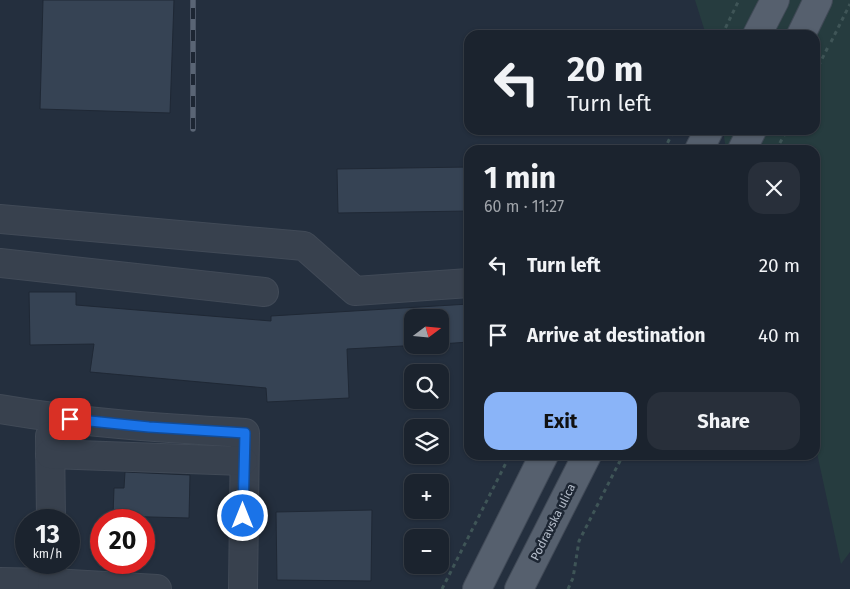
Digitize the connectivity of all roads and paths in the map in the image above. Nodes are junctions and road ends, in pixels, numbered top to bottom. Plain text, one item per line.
1 (739, 0) edge
2 (775, 0) edge
3 (818, 0) edge
4 (724, 30) edge
5 (760, 30) edge
6 (803, 30) edge
7 (0, 218) edge
8 (0, 263) edge
9 (464, 283) edge
10 (264, 292) dead end
11 (0, 409) edge
12 (50, 417) junction
13 (50, 454) junction
14 (507, 460) edge
15 (541, 460) edge
16 (584, 460) edge
17 (620, 460) edge
18 (243, 461) junction
19 (51, 509) edge
20 (46, 574) edge
21 (59, 574) edge
22 (0, 582) edge
23 (157, 589) edge
24 (243, 589) edge
25 (442, 589) edge
26 (476, 589) edge
27 (519, 589) edge
28 (568, 589) edge

1 - 4 path
2 - 5 main road
3 - 6 main road
7 - 9 lane
8 - 10 lane
11 - 12 lane
12 - 13 lane
12 - 18 lane
13 - 18 lane
13 - 19 lane
14 - 25 path
15 - 26 main road
16 - 27 main road, Podravska ulica
17 - 28 path
18 - 24 lane
20 - 22 lane
21 - 23 lane

